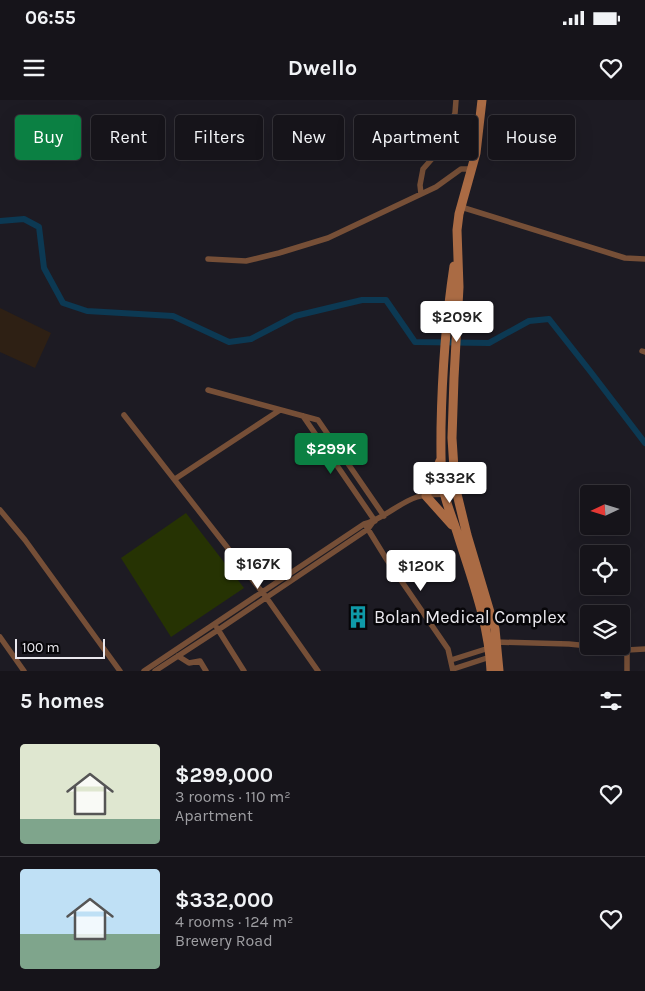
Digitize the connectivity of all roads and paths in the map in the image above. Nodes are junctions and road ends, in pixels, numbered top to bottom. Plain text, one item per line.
1 (456, 100) edge
2 (482, 100) edge
3 (471, 169) junction
4 (420, 194) junction
5 (461, 206) junction
6 (457, 248) junction
7 (208, 259) dead end
8 (645, 259) edge
9 (208, 390) dead end
10 (280, 410) junction
11 (124, 415) dead end
12 (304, 416) junction
13 (442, 459) junction
14 (175, 479) junction
15 (457, 494) junction
16 (445, 495) junction
17 (426, 496) junction
18 (0, 510) edge
19 (384, 516) junction
20 (374, 522) junction
21 (366, 527) junction
22 (456, 529) junction
23 (262, 592) junction
24 (266, 597) junction
25 (214, 624) junction
26 (218, 630) junction
27 (0, 638) edge
28 (580, 645) edge
29 (491, 647) junction
30 (630, 650) edge
31 (645, 650) edge
32 (627, 655) edge
33 (178, 656) junction
34 (451, 660) junction
35 (453, 670) edge
36 (24, 671) edge
37 (120, 671) edge
38 (144, 671) edge
39 (155, 671) edge
40 (206, 671) edge
41 (244, 671) edge
42 (318, 671) edge
43 (491, 671) edge
44 (499, 671) edge
45 (628, 671) edge

1 - 4 street
2 - 3 main road
3 - 4 street
3 - 5 main road
4 - 7 street
5 - 6 main road
5 - 8 street
6 - 13 main road
6 - 15 main road
9 - 10 street
10 - 12 street
10 - 14 street
11 - 14 street
12 - 19 street
12 - 20 street
13 - 16 main road
13 - 17 main road
14 - 23 street
15 - 16 street
15 - 29 main road
16 - 17 street
16 - 22 main road
17 - 19 street
17 - 22 main road
18 - 37 street
19 - 20 street
20 - 21 street
21 - 23 street
21 - 24 street
21 - 34 street
22 - 29 main road
23 - 24 street
23 - 25 street
24 - 26 street
24 - 42 street
25 - 26 street
25 - 38 street
26 - 33 street
26 - 41 street
27 - 36 street
28 - 29 street
29 - 34 street
29 - 35 street
29 - 43 main road
29 - 44 main road
30 - 31 street
32 - 45 street
33 - 39 street
33 - 40 street
34 - 35 street

